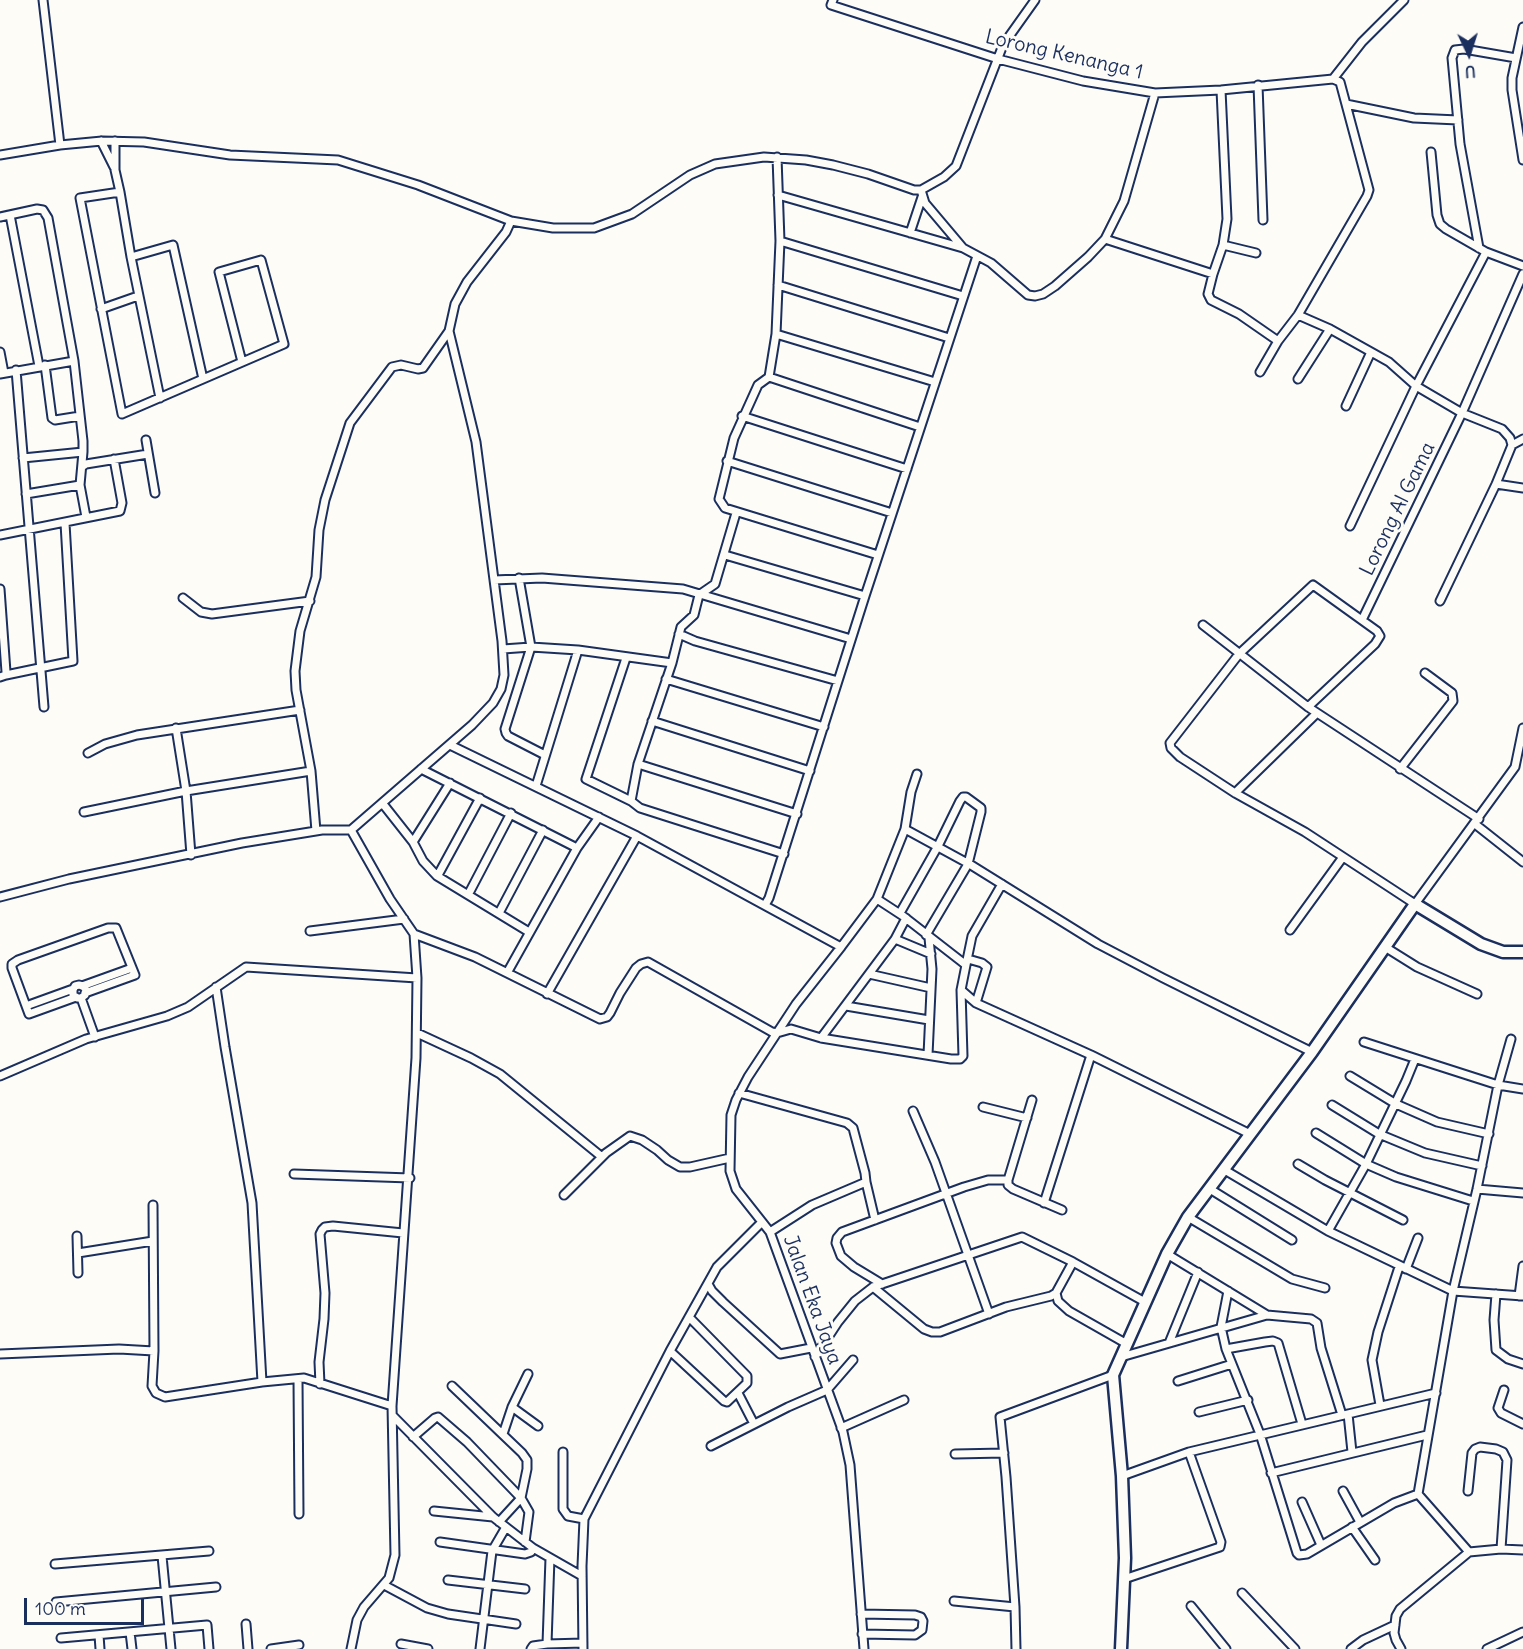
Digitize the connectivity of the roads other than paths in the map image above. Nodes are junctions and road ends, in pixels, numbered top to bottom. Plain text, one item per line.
1 (43, 0) edge
2 (1035, 0) edge
3 (1404, 0) edge
4 (832, 2) edge
5 (1523, 27) edge
6 (1516, 58) junction
7 (998, 59) junction
8 (1333, 80) junction
9 (1258, 85) junction
10 (1221, 90) junction
11 (1155, 93) junction
12 (1346, 104) junction
13 (1458, 120) junction
14 (100, 141) junction
15 (115, 141) junction
16 (60, 145) junction
17 (1431, 152) dead end
18 (0, 155) edge
19 (777, 157) junction
20 (1523, 160) edge
21 (115, 170) junction
22 (120, 192) junction
23 (922, 193) junction
24 (778, 195) junction
25 (10, 215) junction
26 (0, 217) edge
27 (1263, 220) dead end
28 (511, 221) junction
29 (910, 232) junction
30 (1105, 239) junction
31 (780, 241) junction
32 (1223, 245) junction
33 (963, 248) junction
34 (1482, 250) junction
35 (1256, 253) dead end
36 (977, 256) junction
37 (131, 257) junction
38 (1523, 266) edge
39 (1213, 274) junction
40 (1523, 274) edge
41 (778, 285) junction
42 (138, 296) junction
43 (963, 296) junction
44 (102, 309) junction
45 (1298, 315) junction
46 (1330, 329) junction
47 (449, 331) junction
48 (776, 334) junction
49 (949, 339) junction
50 (1278, 341) junction
51 (0, 352) edge
52 (1371, 352) junction
53 (74, 361) junction
54 (242, 362) junction
55 (42, 365) junction
56 (16, 370) junction
57 (1260, 372) dead end
58 (2, 373) edge
59 (769, 376) junction
60 (203, 379) junction
61 (1298, 379) dead end
62 (935, 382) junction
63 (1416, 386) junction
64 (160, 398) junction
65 (1346, 406) dead end
66 (1462, 413) junction
67 (80, 416) junction
68 (742, 417) junction
69 (920, 427) junction
70 (1523, 439) edge
71 (146, 440) dead end
72 (1512, 445) junction
73 (83, 452) junction
74 (148, 454) junction
75 (23, 458) junction
76 (114, 459) junction
77 (727, 462) junction
78 (83, 466) junction
79 (907, 469) junction
80 (1496, 484) junction
81 (80, 485) junction
82 (1523, 488) edge
83 (155, 493) dead end
84 (26, 494) junction
85 (736, 513) junction
86 (892, 513) junction
87 (86, 517) junction
88 (65, 523) junction
89 (1350, 526) dead end
90 (29, 530) junction
91 (0, 535) edge
92 (725, 555) junction
93 (878, 555) junction
94 (519, 578) junction
95 (494, 580) junction
96 (0, 589) edge
97 (701, 593) junction
98 (865, 596) junction
99 (183, 598) dead end
100 (310, 601) junction
101 (1440, 601) dead end
102 (1362, 620) junction
103 (1203, 625) dead end
104 (679, 634) junction
105 (851, 639) junction
106 (531, 647) junction
107 (503, 649) junction
108 (578, 650) junction
109 (1239, 654) junction
110 (626, 658) junction
111 (672, 663) junction
112 (41, 669) junction
113 (1425, 673) dead end
114 (3, 676) edge
115 (666, 679) junction
116 (838, 681) junction
117 (44, 707) dead end
118 (1308, 707) junction
119 (300, 710) junction
120 (1317, 713) junction
121 (652, 721) junction
122 (824, 727) junction
123 (176, 728) junction
124 (1523, 728) edge
125 (450, 745) junction
126 (88, 753) dead end
127 (545, 755) junction
128 (638, 764) junction
129 (1515, 767) junction
130 (420, 769) junction
131 (1400, 769) junction
132 (311, 771) junction
133 (810, 771) junction
134 (1523, 771) edge
135 (917, 774) dead end
136 (450, 783) junction
137 (536, 786) junction
138 (186, 791) junction
139 (1235, 793) junction
140 (480, 798) junction
141 (631, 801) junction
142 (383, 804) junction
143 (84, 812) dead end
144 (511, 813) junction
145 (797, 814) junction
146 (598, 817) junction
147 (1477, 822) junction
148 (905, 829) junction
149 (351, 830) junction
150 (543, 830) junction
151 (316, 831) junction
152 (637, 836) junction
153 (413, 842) junction
154 (938, 846) junction
155 (577, 848) junction
156 (784, 854) junction
157 (190, 855) junction
158 (1343, 857) junction
159 (1523, 862) edge
160 (968, 864) junction
161 (438, 875) junction
162 (1002, 884) junction
163 (468, 895) junction
164 (0, 897) edge
165 (877, 899) junction
166 (1415, 904) junction
167 (765, 905) junction
168 (499, 913) junction
169 (903, 916) junction
170 (404, 919) junction
171 (1290, 930) dead end
172 (310, 931) dead end
173 (529, 932) junction
174 (414, 934) junction
175 (927, 936) junction
176 (895, 939) junction
177 (841, 947) junction
178 (1385, 947) junction
179 (1523, 952) edge
180 (931, 954) junction
181 (967, 962) junction
182 (507, 973) junction
183 (869, 974) junction
184 (417, 978) junction
185 (216, 987) junction
186 (931, 988) junction
187 (961, 990) junction
188 (81, 993) junction
189 (547, 994) junction
190 (1477, 994) dead end
191 (976, 1003) junction
192 (26, 1006) junction
193 (846, 1006) junction
194 (929, 1020) junction
195 (417, 1033) junction
196 (777, 1033) junction
197 (95, 1036) junction
198 (821, 1038) junction
199 (1511, 1039) dead end
200 (1364, 1042) dead end
201 (1312, 1052) junction
202 (928, 1055) junction
203 (1091, 1055) junction
204 (1415, 1059) junction
205 (0, 1076) edge
206 (1350, 1076) dead end
207 (1498, 1085) junction
208 (1523, 1089) edge
209 (739, 1093) junction
210 (1032, 1100) dead end
211 (1395, 1104) junction
212 (1332, 1105) dead end
213 (983, 1107) dead end
214 (913, 1111) dead end
215 (1027, 1118) junction
216 (1316, 1133) dead end
217 (1250, 1134) junction
218 (1379, 1134) junction
219 (1489, 1134) junction
220 (602, 1156) junction
221 (730, 1158) junction
222 (1298, 1164) dead end
223 (1366, 1164) junction
224 (1482, 1166) junction
225 (1223, 1169) junction
226 (294, 1174) dead end
227 (410, 1178) junction
228 (1008, 1180) junction
229 (866, 1182) junction
230 (1210, 1189) junction
231 (1477, 1189) junction
232 (1348, 1192) junction
233 (1523, 1193) edge
234 (946, 1194) junction
235 (564, 1195) dead end
236 (1473, 1201) junction
237 (1044, 1203) junction
238 (153, 1205) dead end
239 (1062, 1210) dead end
240 (1188, 1217) junction
241 (875, 1220) junction
242 (1403, 1220) dead end
243 (762, 1222) junction
244 (1328, 1231) junction
245 (770, 1232) junction
246 (403, 1233) junction
247 (77, 1236) dead end
248 (1418, 1238) dead end
249 (1292, 1240) dead end
250 (153, 1241) junction
251 (78, 1253) junction
252 (1167, 1254) junction
253 (969, 1256) junction
254 (1073, 1262) junction
255 (1523, 1266) edge
256 (1403, 1268) junction
257 (1198, 1272) junction
258 (78, 1273) dead end
259 (708, 1284) junction
260 (882, 1284) junction
261 (873, 1287) junction
262 (1324, 1288) dead end
263 (1228, 1291) junction
264 (1453, 1291) junction
265 (1056, 1293) junction
266 (1496, 1294) junction
267 (1521, 1296) edge
268 (1145, 1302) junction
269 (989, 1314) junction
270 (1267, 1315) junction
271 (689, 1317) junction
272 (1221, 1327) junction
273 (1169, 1343) junction
274 (1127, 1344) junction
275 (811, 1348) junction
276 (1226, 1349) junction
277 (154, 1351) junction
278 (670, 1352) junction
279 (0, 1354) edge
280 (814, 1357) junction
281 (1121, 1357) junction
282 (853, 1360) dead end
283 (1232, 1364) junction
284 (1523, 1364) edge
285 (528, 1374) dead end
286 (1113, 1375) junction
287 (298, 1379) junction
288 (1178, 1381) dead end
289 (262, 1382) junction
290 (320, 1384) junction
291 (452, 1386) dead end
292 (827, 1390) junction
293 (1504, 1390) dead end
294 (738, 1393) junction
295 (1436, 1393) junction
296 (904, 1400) dead end
297 (1248, 1400) junction
298 (1380, 1405) junction
299 (392, 1406) junction
300 (512, 1407) junction
301 (1199, 1412) dead end
302 (1345, 1414) junction
303 (393, 1416) junction
304 (754, 1424) junction
305 (1302, 1424) junction
306 (1523, 1424) edge
307 (538, 1426) dead end
308 (841, 1428) junction
309 (503, 1434) junction
310 (1260, 1434) junction
311 (1427, 1435) junction
312 (413, 1437) junction
313 (711, 1446) dead end
314 (563, 1452) dead end
315 (1189, 1452) junction
316 (1352, 1452) junction
317 (1004, 1453) junction
318 (955, 1454) dead end
319 (1272, 1473) junction
320 (1122, 1476) junction
321 (1343, 1491) dead end
322 (1468, 1491) dead end
323 (1418, 1494) junction
324 (521, 1498) junction
325 (1302, 1502) dead end
326 (434, 1511) dead end
327 (299, 1514) dead end
328 (496, 1519) junction
329 (585, 1519) junction
330 (1360, 1522) junction
331 (506, 1527) junction
332 (1352, 1527) junction
333 (440, 1542) dead end
334 (525, 1542) junction
335 (1321, 1545) junction
336 (533, 1548) junction
337 (1501, 1550) junction
338 (1523, 1550) edge
339 (209, 1551) dead end
340 (492, 1551) junction
341 (1469, 1552) junction
342 (162, 1556) junction
343 (550, 1558) junction
344 (1375, 1560) dead end
345 (55, 1564) dead end
346 (582, 1576) junction
347 (1125, 1579) junction
348 (448, 1580) dead end
349 (384, 1585) junction
350 (487, 1586) junction
351 (216, 1587) dead end
352 (525, 1589) dead end
353 (166, 1592) junction
354 (1242, 1593) dead end
355 (954, 1601) dead end
356 (56, 1602) dead end
357 (1191, 1605) dead end
358 (1016, 1607) junction
359 (861, 1614) junction
360 (483, 1619) junction
361 (246, 1624) dead end
362 (516, 1624) dead end
363 (1395, 1625) junction
364 (169, 1628) junction
365 (130, 1632) junction
366 (1523, 1632) edge
367 (862, 1634) junction
368 (99, 1635) junction
369 (61, 1638) dead end
370 (401, 1644) dead end
371 (547, 1644) junction
372 (299, 1645) dead end
373 (583, 1646) edge
374 (100, 1649) edge
375 (132, 1649) edge
376 (171, 1649) edge
377 (209, 1649) edge
378 (248, 1649) edge
379 (271, 1649) edge
380 (351, 1649) edge
381 (428, 1649) edge
382 (480, 1649) edge
383 (531, 1649) edge
384 (864, 1649) edge
385 (1016, 1649) edge
386 (1121, 1649) edge
387 (1226, 1649) edge
388 (1295, 1649) edge
389 (1351, 1649) edge
390 (1401, 1649) edge
391 (1487, 1649) edge

1 - 16 street
2 - 7 street
3 - 8 street
4 - 7 street, Lorong Kenanga 1
5 - 6 street
6 - 13 street
6 - 20 street
7 - 11 street, Lorong Kenanga 1
7 - 23 street
8 - 9 street, Lorong Kenanga 1
8 - 12 street
9 - 10 street, Lorong Kenanga 1
9 - 27 street
10 - 11 street, Lorong Kenanga 1
10 - 32 street
11 - 30 street
12 - 13 street
12 - 45 street
13 - 34 street
14 - 15 street
14 - 16 street
14 - 21 street
15 - 21 street
15 - 28 street
16 - 18 street
17 - 34 street
19 - 23 street
19 - 24 street
19 - 28 street
21 - 22 street
22 - 37 street
22 - 44 street
23 - 29 street
23 - 33 street
24 - 29 street
24 - 31 street
25 - 26 street
25 - 53 street
25 - 55 street
28 - 47 street
29 - 33 street
30 - 36 street
30 - 39 street
31 - 41 street
31 - 43 street
32 - 35 street
32 - 39 street
33 - 36 street
34 - 38 street
34 - 63 street
36 - 43 street
37 - 42 street
37 - 60 street
39 - 50 street
40 - 66 street, Lorong Al Gama
41 - 48 street
41 - 49 street
42 - 44 street
42 - 64 street
43 - 49 street
44 - 64 street
45 - 46 street
45 - 50 street
46 - 52 street
46 - 61 street
47 - 95 street
47 - 100 street
48 - 59 street
48 - 62 street
49 - 62 street
50 - 57 street
51 - 58 street
52 - 63 street
52 - 65 street
53 - 55 street
53 - 67 street
54 - 54 street
54 - 60 street
55 - 56 street
55 - 67 street
56 - 58 street
56 - 75 street
59 - 68 street
59 - 69 street
60 - 64 street
62 - 69 street
63 - 66 street
63 - 89 street
66 - 72 street
66 - 102 street, Lorong Al Gama
67 - 73 street
68 - 77 street
68 - 79 street
69 - 79 street
70 - 72 street
71 - 74 street
72 - 80 street
73 - 75 street
73 - 78 street
74 - 76 street
74 - 83 street
75 - 84 street
76 - 78 street
76 - 87 street
77 - 85 street
77 - 86 street
78 - 81 street
79 - 86 street
80 - 82 street
80 - 101 street
81 - 84 street
81 - 87 street
84 - 90 street
85 - 92 street
85 - 93 street
86 - 93 street
87 - 88 street
88 - 90 street
88 - 112 street
90 - 91 street
90 - 112 street
92 - 97 street
92 - 98 street
93 - 98 street
94 - 95 street
94 - 97 street
94 - 106 street
95 - 107 street
96 - 114 street
97 - 104 street
97 - 105 street
98 - 105 street
99 - 100 street
100 - 119 street
102 - 109 street
102 - 118 street
103 - 109 street
104 - 111 street
104 - 116 street
105 - 116 street
106 - 107 street
106 - 108 street
106 - 127 street
107 - 125 street
108 - 110 street
108 - 127 street
109 - 118 street
109 - 139 street
110 - 111 street
110 - 141 street
111 - 115 street
112 - 114 street
112 - 117 street
113 - 131 street
115 - 121 street
115 - 122 street
116 - 122 street
118 - 120 street
119 - 123 street
119 - 132 street
120 - 131 street
120 - 139 street
121 - 128 street
121 - 133 street
122 - 133 street
123 - 126 street
123 - 138 street
124 - 129 street
125 - 130 street
125 - 137 street
127 - 137 street
128 - 141 street
128 - 145 street
129 - 134 street
129 - 147 street
130 - 136 street
130 - 142 street
131 - 147 street
132 - 138 street
132 - 151 street
133 - 145 street
135 - 148 street, Jalan Eka Jaya
136 - 140 street
136 - 153 street
137 - 146 street
138 - 143 street
138 - 157 street
139 - 158 street
140 - 144 street
140 - 161 street
141 - 156 street
142 - 149 street
142 - 153 street
144 - 150 street
144 - 163 street
145 - 156 street
146 - 152 street
146 - 155 street
147 - 159 street
147 - 166 street
148 - 154 street
148 - 165 street, Jalan Eka Jaya
149 - 151 street
149 - 170 street
150 - 155 street
150 - 168 street
151 - 157 street
152 - 167 street
152 - 189 street
153 - 161 street
154 - 160 street
154 - 160 street
154 - 169 street
155 - 173 street
156 - 167 street
157 - 164 street
158 - 166 street
158 - 171 street
160 - 162 street
160 - 175 street
161 - 163 street
162 - 181 street
162 - 201 street
163 - 168 street
165 - 169 street
165 - 177 street, Jalan Eka Jaya
166 - 178 street
166 - 179 street
167 - 177 street
168 - 173 street
169 - 175 street
169 - 176 street
170 - 172 street
170 - 174 street
173 - 182 street
174 - 182 street
174 - 184 street
175 - 180 street
175 - 181 street
176 - 180 street
176 - 183 street
177 - 196 street, Jalan Eka Jaya
178 - 190 street
178 - 201 street
180 - 186 street
181 - 187 street
181 - 191 street
182 - 189 street
183 - 186 street
183 - 193 street
184 - 185 street
184 - 195 street
185 - 197 street
185 - 289 street
186 - 194 street
187 - 191 street
187 - 202 street
188 - 192 street
188 - 192 street
188 - 192 street
188 - 197 street
189 - 196 street
191 - 203 street
193 - 194 street
193 - 198 street
194 - 202 street
195 - 220 street
195 - 227 street
196 - 198 street
196 - 209 street, Jalan Eka Jaya
197 - 205 street
198 - 202 street
199 - 207 street
200 - 204 street
201 - 217 street
203 - 217 street
203 - 237 street
204 - 207 street
204 - 211 street
206 - 211 street
207 - 208 street
207 - 219 street
209 - 221 street, Jalan Eka Jaya
209 - 229 street
210 - 215 street
211 - 218 street
211 - 219 street
212 - 218 street
213 - 215 street
214 - 234 street
215 - 228 street
216 - 223 street
217 - 225 street
218 - 223 street
218 - 224 street
219 - 224 street
220 - 221 street
220 - 235 street
221 - 243 street, Jalan Eka Jaya
222 - 232 street
223 - 232 street
223 - 236 street
224 - 231 street
225 - 230 street
225 - 244 street
226 - 227 street
227 - 246 street
228 - 234 street
228 - 237 street
229 - 241 street
229 - 245 street
230 - 240 street
230 - 249 street
231 - 233 street
231 - 236 street
232 - 242 street
232 - 244 street
234 - 241 street
234 - 253 street
236 - 264 street
237 - 239 street
238 - 250 street
240 - 252 street
240 - 262 street
241 - 260 street
243 - 245 street, Jalan Eka Jaya
243 - 259 street
244 - 256 street
245 - 275 street, Jalan Eka Jaya
246 - 290 street
246 - 299 street
247 - 251 street
248 - 256 street
250 - 251 street
250 - 277 street
251 - 258 street
252 - 257 street
252 - 268 street
253 - 254 street
253 - 260 street
253 - 269 street
254 - 265 street
254 - 268 street
255 - 267 street
256 - 264 street
256 - 298 street
257 - 263 street
257 - 273 street
259 - 271 street
259 - 275 street
260 - 261 street
261 - 269 street
261 - 280 street
263 - 270 street
263 - 272 street
264 - 266 street
264 - 295 street
265 - 269 street
265 - 274 street
266 - 267 street
266 - 284 street
268 - 274 street
270 - 272 street
270 - 302 street
271 - 278 street
271 - 294 street
272 - 273 street
272 - 276 street
273 - 281 street
274 - 281 street
275 - 280 street, Jalan Eka Jaya
276 - 283 street
276 - 305 street
277 - 279 street
277 - 289 street
278 - 294 street
278 - 329 street
280 - 292 street, Jalan Eka Jaya
281 - 286 street
282 - 292 street
283 - 288 street
283 - 297 street
285 - 300 street
286 - 317 street
286 - 320 street
287 - 289 street
287 - 290 street
287 - 327 street
290 - 299 street
291 - 309 street
292 - 304 street
292 - 308 street, Jalan Eka Jaya
293 - 306 street
294 - 304 street
295 - 298 street
295 - 311 street
296 - 308 street
297 - 301 street
297 - 310 street
298 - 302 street
299 - 303 street
300 - 307 street
300 - 309 street
302 - 305 street
302 - 316 street
303 - 312 street
303 - 349 street
304 - 313 street
305 - 310 street
308 - 359 street, Jalan Eka Jaya
309 - 324 street
310 - 315 street
310 - 319 street
311 - 316 street
311 - 323 street
312 - 324 street
312 - 328 street
314 - 329 street
315 - 320 street
315 - 347 street
316 - 319 street
317 - 318 street
317 - 358 street
319 - 335 street
320 - 347 street
321 - 330 street
322 - 337 street
323 - 330 street
323 - 341 street
324 - 328 street
324 - 334 street
325 - 335 street
326 - 328 street
328 - 331 street
329 - 346 street
330 - 332 street
331 - 334 street
331 - 340 street
332 - 335 street
332 - 344 street
333 - 340 street
334 - 336 street
336 - 340 street
336 - 343 street
337 - 338 street
337 - 341 street
339 - 342 street
340 - 350 street
341 - 363 street
342 - 345 street
342 - 353 street
343 - 346 street
343 - 371 street
346 - 373 street
347 - 386 street
348 - 350 street
349 - 360 street
349 - 380 street
350 - 352 street
350 - 360 street
351 - 353 street
353 - 356 street
353 - 364 street
354 - 388 street
355 - 358 street
357 - 387 street
358 - 385 street
359 - 367 street, Jalan Eka Jaya
359 - 367 street
360 - 362 street
360 - 382 street
361 - 378 street
363 - 389 street
363 - 390 street
364 - 365 street
364 - 376 street
364 - 377 street
365 - 368 street
365 - 375 street
366 - 391 street
367 - 384 street, Jalan Eka Jaya
368 - 369 street
368 - 374 street
370 - 381 street
371 - 373 street
371 - 383 street
372 - 379 street

